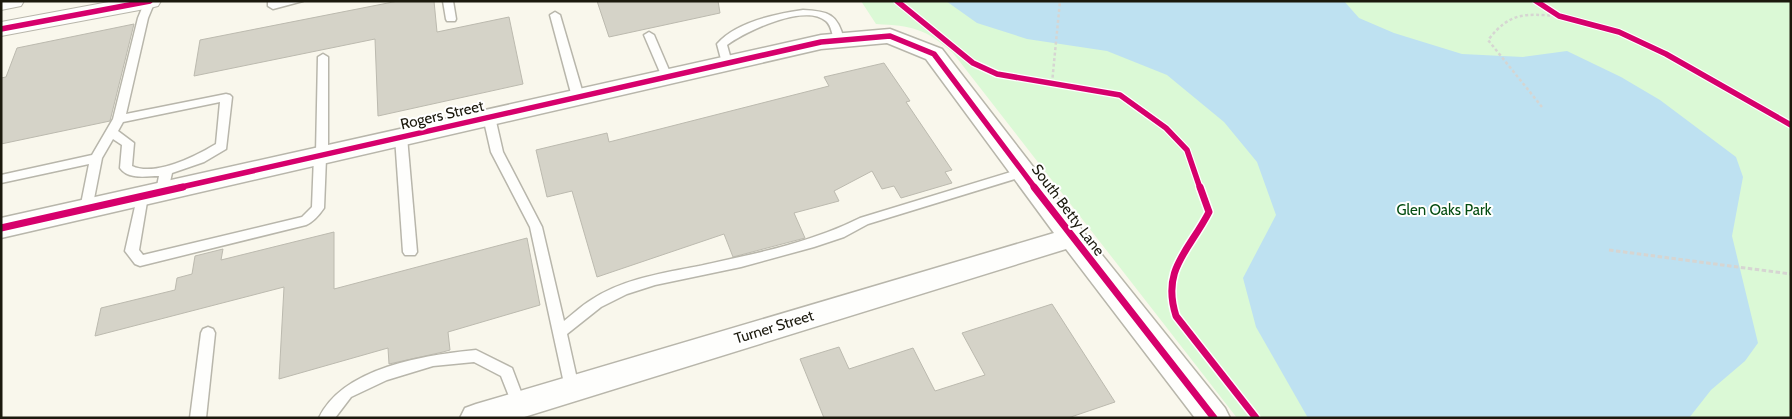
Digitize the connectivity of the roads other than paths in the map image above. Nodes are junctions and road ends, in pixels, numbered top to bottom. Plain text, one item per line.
1 (13, 1) edge
2 (80, 1) edge
3 (150, 1) edge
4 (273, 1) edge
5 (298, 1) edge
6 (448, 1) edge
7 (1, 3) edge
8 (555, 15) dead end
9 (451, 19) dead end
10 (1, 22) edge
11 (1, 28) edge
12 (650, 35) dead end
13 (890, 36) joint
14 (839, 40) junction
15 (323, 57) dead end
16 (727, 63) junction
17 (667, 77) junction
18 (578, 97) junction
19 (489, 118) junction
20 (119, 119) junction
21 (111, 132) junction
22 (401, 137) junction
23 (321, 156) junction
24 (96, 158) junction
25 (1024, 172) junction
26 (1, 179) edge
27 (157, 186) junction
28 (86, 209) junction
29 (1, 228) edge
30 (1072, 237) junction
31 (410, 252) dead end
32 (560, 332) junction
33 (208, 333) dead end
34 (572, 388) junction
35 (519, 405) junction
36 (198, 418) edge
37 (326, 418) edge
38 (476, 418) edge
39 (1214, 418) edge

1 - 7 main road
2 - 10 main road
3 - 11 main road
3 - 20 lane
4 - 5 lane
6 - 9 lane
8 - 18 lane
12 - 17 lane
13 - 14 street, Rogers Street
13 - 25 street, South Betty Lane
14 - 16 street, Rogers Street
14 - 16 lane
15 - 23 lane
16 - 17 street, Rogers Street
17 - 18 street, Rogers Street
18 - 19 street, Rogers Street
19 - 22 street, Rogers Street
19 - 32 lane
20 - 21 lane
20 - 27 lane
21 - 24 lane
21 - 27 lane
22 - 23 street, Rogers Street
22 - 31 lane
23 - 27 street, Rogers Street
23 - 27 lane
24 - 26 lane
24 - 28 lane
25 - 30 street, South Betty Lane
25 - 32 lane
27 - 28 street, Rogers Street
28 - 29 street, Rogers Street
30 - 34 street, Turner Street
30 - 39 street, South Betty Lane
32 - 34 lane
33 - 36 lane
34 - 35 street, Turner Street
35 - 37 lane
35 - 38 street, Turner Street

